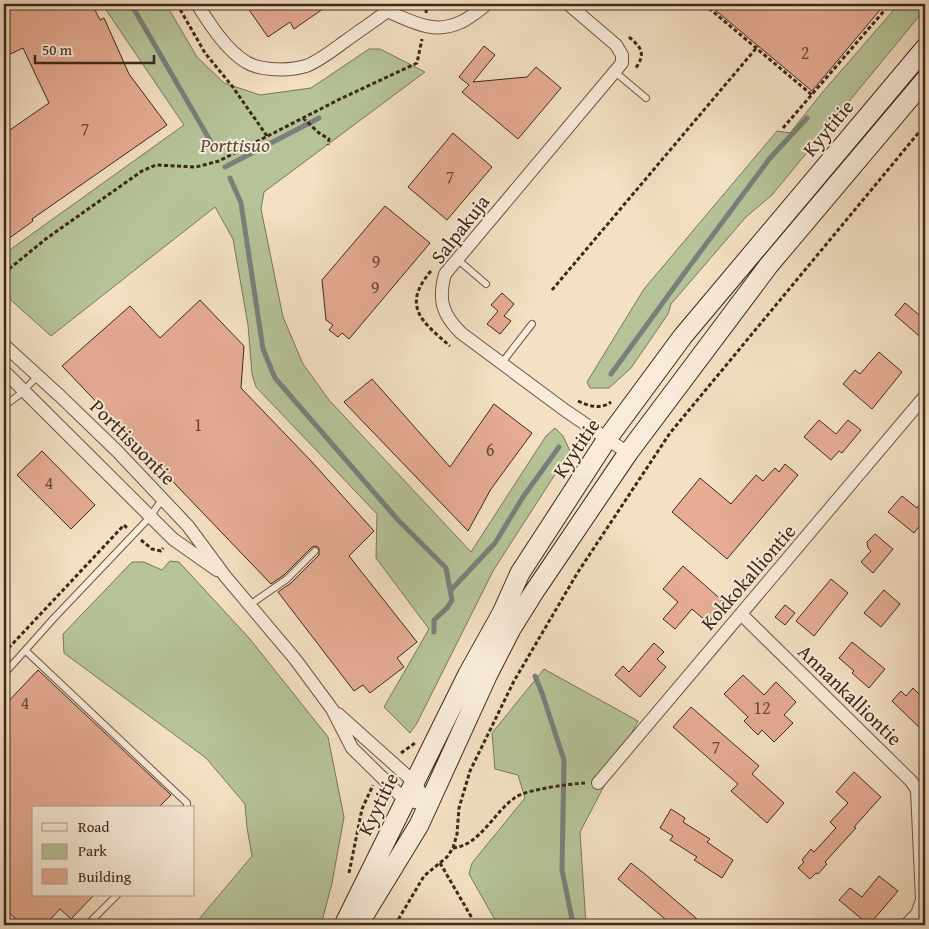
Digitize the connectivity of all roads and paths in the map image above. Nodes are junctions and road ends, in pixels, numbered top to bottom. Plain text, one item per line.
1 (177, 4) edge
2 (197, 4) edge
3 (439, 4) edge
4 (456, 4) edge
5 (487, 4) edge
6 (568, 4) edge
7 (704, 4) edge
8 (890, 4) edge
9 (392, 8) edge
10 (583, 9) edge
11 (424, 26) junction
12 (757, 47) junction
13 (925, 48) edge
14 (615, 72) junction
15 (925, 80) edge
16 (812, 95) junction
17 (646, 98) dead end
18 (303, 118) junction
19 (925, 125) edge
20 (783, 128) dead end
21 (266, 136) junction
22 (328, 145) dead end
23 (457, 259) junction
24 (4, 273) edge
25 (486, 284) dead end
26 (552, 290) dead end
27 (532, 324) dead end
28 (4, 344) edge
29 (501, 364) junction
30 (4, 371) edge
31 (38, 376) junction
32 (24, 390) junction
33 (925, 396) edge
34 (4, 406) edge
35 (607, 439) junction
36 (628, 453) junction
37 (163, 498) junction
38 (150, 516) junction
39 (8, 522) dead end
40 (124, 525) dead end
41 (4, 527) edge
42 (315, 551) dead end
43 (225, 576) junction
44 (251, 604) junction
45 (741, 614) junction
46 (26, 651) junction
47 (4, 653) edge
48 (4, 674) edge
49 (332, 708) junction
50 (414, 782) junction
51 (598, 782) dead end
52 (577, 783) dead end
53 (367, 795) dead end
54 (405, 800) junction
55 (429, 805) junction
56 (187, 806) edge
57 (453, 848) junction
58 (355, 851) dead end
59 (440, 863) junction
60 (115, 896) edge
61 (87, 925) edge
62 (344, 925) edge
63 (358, 925) edge
64 (395, 925) edge
65 (476, 925) edge
66 (906, 925) edge

1 - 21 path
2 - 9 street
3 - 4 path
5 - 11 street
6 - 10 street, Salpakuja
7 - 12 path
8 - 16 path
9 - 11 street
10 - 14 street, Salpakuja
11 - 18 path
12 - 16 path
12 - 26 path
13 - 35 main road, Kyytitie
14 - 17 lane
14 - 23 street, Salpakuja
15 - 36 main road
16 - 20 path
18 - 21 path
18 - 22 path
19 - 57 path
21 - 24 path
23 - 25 lane
23 - 29 street, Salpakuja
27 - 29 lane
28 - 31 street, Porttisuontie
29 - 35 street, Salpakuja
30 - 32 street, Porttisuontie
31 - 32 lane
31 - 37 street, Porttisuontie
32 - 34 lane
32 - 38 street, Porttisuontie
33 - 45 street, Kokkokalliontie
35 - 36 street, Salpakuja
35 - 50 main road, Kyytitie
36 - 55 main road
37 - 38 lane
37 - 43 street, Porttisuontie
38 - 43 street, Porttisuontie
38 - 46 lane
39 - 41 path
40 - 47 path
42 - 44 lane
43 - 44 street, Porttisuontie
44 - 49 street, Porttisuontie
45 - 51 street, Kokkokalliontie
45 - 66 street, Annankalliontie
46 - 48 lane
46 - 56 lane
49 - 50 street, Porttisuontie
49 - 54 street, Porttisuontie
50 - 54 main road, Kyytitie
50 - 55 street, Porttisuontie
52 - 57 path
53 - 58 path
54 - 55 street
54 - 62 main road, Kyytitie
55 - 63 main road
57 - 59 path
59 - 64 path
59 - 65 path
60 - 61 lane

